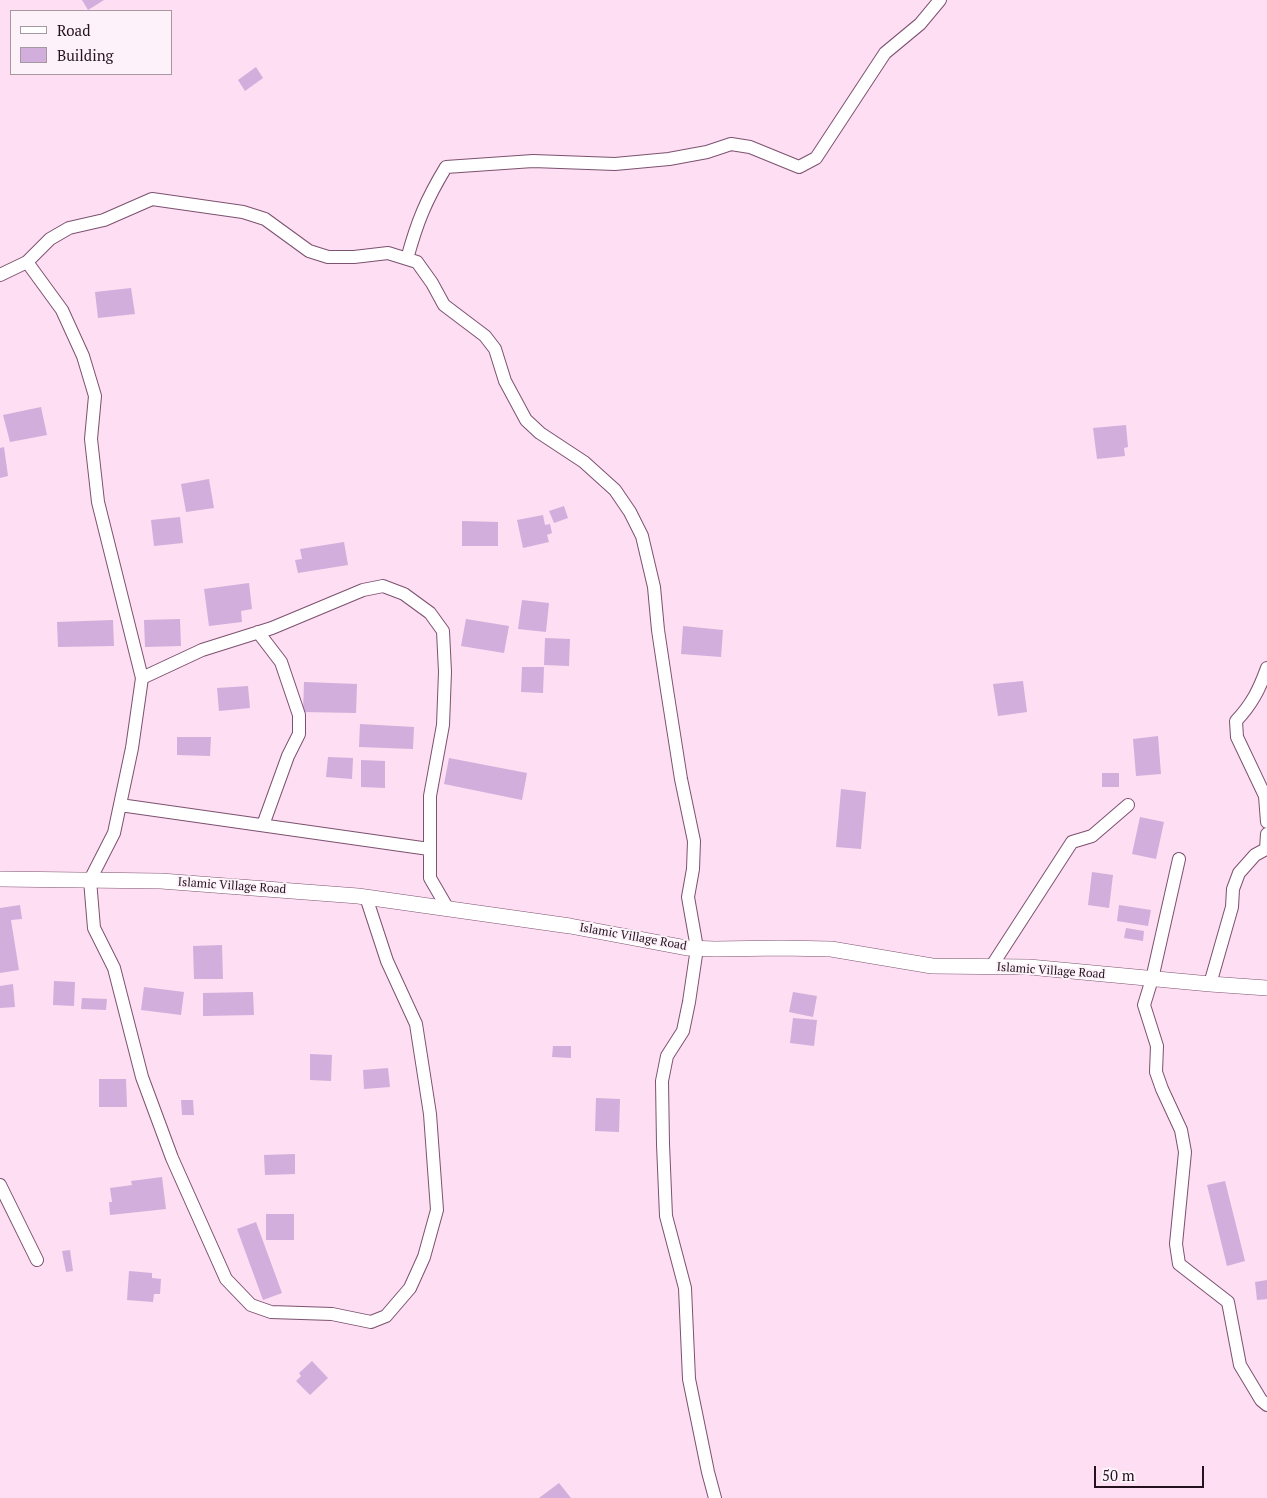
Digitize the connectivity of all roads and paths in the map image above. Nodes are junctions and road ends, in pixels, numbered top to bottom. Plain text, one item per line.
1 (940, 0) edge
2 (407, 259) junction
3 (27, 262) junction
4 (0, 275) edge
5 (258, 632) junction
6 (1267, 668) edge
7 (142, 678) junction
8 (120, 805) junction
9 (1128, 805) dead end
10 (1267, 822) edge
11 (263, 825) junction
12 (1267, 834) edge
13 (429, 849) junction
14 (1179, 859) dead end
15 (0, 879) edge
16 (90, 880) junction
17 (366, 897) junction
18 (448, 909) junction
19 (697, 948) junction
20 (991, 967) junction
21 (1152, 979) junction
22 (1210, 984) junction
23 (1267, 988) edge
24 (0, 1185) edge
25 (37, 1260) dead end
26 (1267, 1405) edge
27 (715, 1498) edge

1 - 2 street
2 - 3 street
2 - 19 street
3 - 4 street
3 - 7 street
5 - 7 street
5 - 11 street
5 - 13 street
6 - 10 street
7 - 8 street
8 - 11 street
8 - 16 street
9 - 20 street
11 - 13 street
12 - 22 street
13 - 18 street
14 - 21 street
15 - 16 street, Islamic Village Road
16 - 17 street, Islamic Village Road
16 - 17 street
17 - 18 street, Islamic Village Road
18 - 19 street, Islamic Village Road
19 - 20 street, Islamic Village Road
19 - 27 street
20 - 21 street, Islamic Village Road
21 - 22 street, Islamic Village Road
21 - 26 street
22 - 23 street, Islamic Village Road
24 - 25 street

